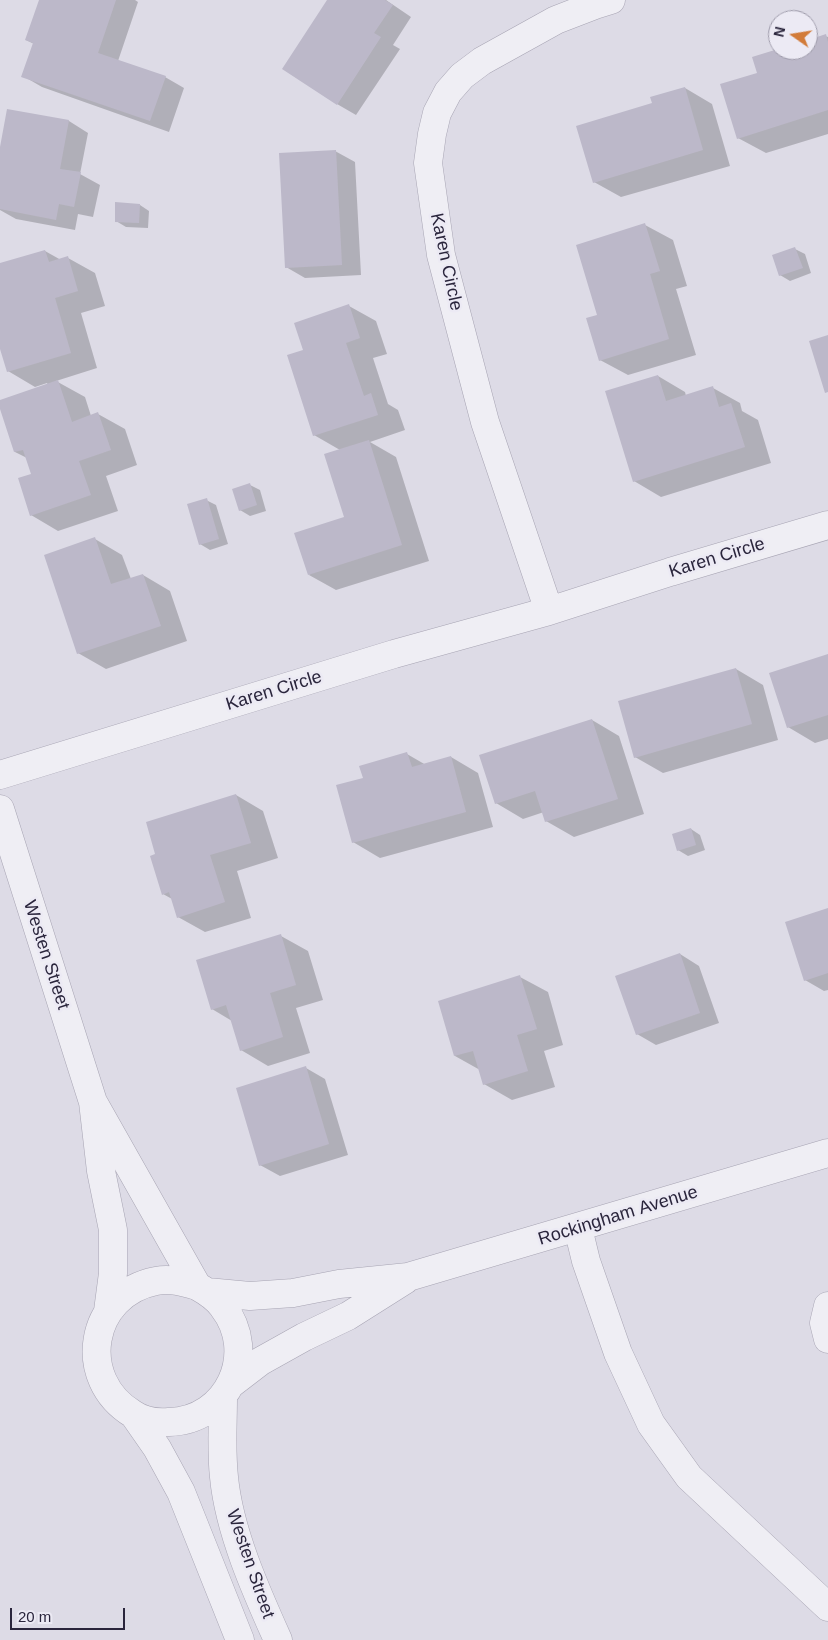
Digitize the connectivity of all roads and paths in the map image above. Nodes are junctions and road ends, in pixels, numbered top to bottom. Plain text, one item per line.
1 (611, 0) edge
2 (828, 525) edge
3 (549, 611) junction
4 (0, 775) edge
5 (0, 808) edge
6 (93, 1102) junction
7 (828, 1153) edge
8 (578, 1228) junction
9 (408, 1277) junction
10 (202, 1289) junction
11 (828, 1306) edge
12 (108, 1311) junction
13 (828, 1339) edge
14 (227, 1390) junction
15 (134, 1415) junction
16 (828, 1607) edge
17 (240, 1640) edge
18 (278, 1640) edge

1 - 3 street, Karen Circle
2 - 3 street, Karen Circle
3 - 4 street, Karen Circle
5 - 6 street, Westen Street
6 - 10 street, Westen Street
6 - 12 street, Westen Street
7 - 8 street, Rockingham Avenue
8 - 9 street, Rockingham Avenue
8 - 16 street
9 - 10 street, Rockingham Avenue
9 - 14 street, Rockingham Avenue
10 - 12 street
10 - 14 street
11 - 13 street
12 - 15 street
14 - 15 street
14 - 18 street, Westen Street
15 - 17 street, Westen Street

